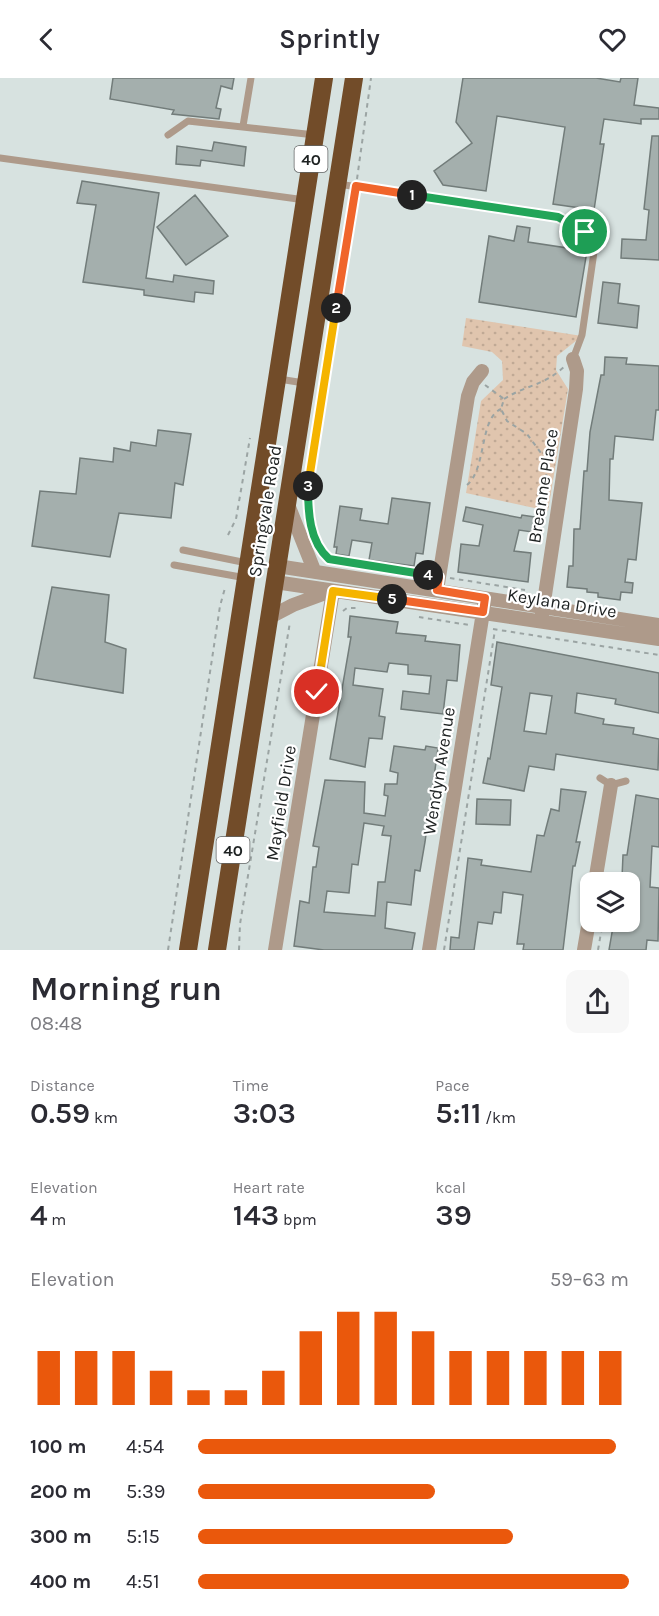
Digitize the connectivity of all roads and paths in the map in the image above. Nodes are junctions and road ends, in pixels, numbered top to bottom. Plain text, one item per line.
1 (251, 78) edge
2 (324, 78) edge
3 (354, 78) edge
4 (371, 78) edge
5 (243, 126) junction
6 (168, 135) dead end
7 (315, 135) junction
8 (0, 158) edge
9 (338, 184) junction
10 (356, 186) junction
11 (305, 200) junction
12 (573, 359) junction
13 (479, 374) joint
14 (277, 379) junction
15 (306, 383) junction
16 (504, 399) junction
17 (501, 409) junction
18 (250, 438) dead end
19 (453, 490) junction
20 (560, 495) junction
21 (287, 502) junction
22 (228, 535) dead end
23 (313, 535) dead end
24 (318, 548) dead end
25 (183, 550) dead end
26 (174, 565) dead end
27 (314, 570) junction
28 (246, 571) junction
29 (276, 574) junction
30 (438, 583) junction
31 (225, 588) dead end
32 (333, 591) junction
33 (485, 598) junction
34 (543, 606) junction
35 (358, 608) dead end
36 (483, 612) junction
37 (340, 614) dead end
38 (270, 617) junction
39 (414, 617) dead end
40 (294, 618) dead end
41 (659, 625) edge
42 (488, 628) junction
43 (659, 639) edge
44 (659, 655) edge
45 (606, 782) joint
46 (626, 782) dead end
47 (596, 872) edge
48 (587, 932) edge
49 (601, 932) edge
50 (168, 950) edge
51 (188, 950) edge
52 (217, 950) edge
53 (239, 950) edge
54 (275, 950) edge
55 (429, 950) edge
56 (444, 950) edge
57 (584, 950) edge
58 (598, 950) edge

1 - 5 lane
2 - 7 highway, Springvale Road / 40
3 - 9 highway, Springvale Road / 40
4 - 10 path
5 - 6 lane
5 - 7 lane
7 - 11 highway, Springvale Road / 40
8 - 11 lane
9 - 10 lane
9 - 15 highway, Springvale Road / 40
10 - 12 lane
10 - 23 path
11 - 14 highway, Springvale Road / 40
12 - 16 path
12 - 20 street, Breanne Place
13 - 16 path
13 - 19 street
14 - 15 lane
14 - 28 highway, Springvale Road / 40
15 - 21 highway, Springvale Road / 40
16 - 17 path
17 - 19 path
17 - 20 path
18 - 22 path
19 - 30 street
20 - 34 street, Breanne Place
21 - 27 street
21 - 29 highway, Springvale Road / 40
24 - 30 path
25 - 28 lane
26 - 28 lane
27 - 29 street, Keylana Drive
27 - 30 street, Keylana Drive
28 - 29 highway, Keylana Drive
28 - 51 highway, Springvale Road / 40
29 - 32 street, Keylana Drive
29 - 38 highway, Springvale Road / 40
30 - 33 street, Keylana Drive
30 - 34 path
31 - 50 path
32 - 36 street, Keylana Drive
32 - 38 street
32 - 54 street, Mayfield Drive
33 - 34 street, Keylana Drive
33 - 36 street, Wendyn Avenue
34 - 36 street, Keylana Drive
34 - 41 street, Keylana Drive
34 - 43 street, Keylana Drive
35 - 37 path
36 - 42 street, Wendyn Avenue
38 - 52 highway, Springvale Road / 40
39 - 42 path
40 - 53 path
42 - 44 path
42 - 55 street, Wendyn Avenue
42 - 56 path
45 - 46 lane
45 - 47 street
48 - 57 street
49 - 58 path

